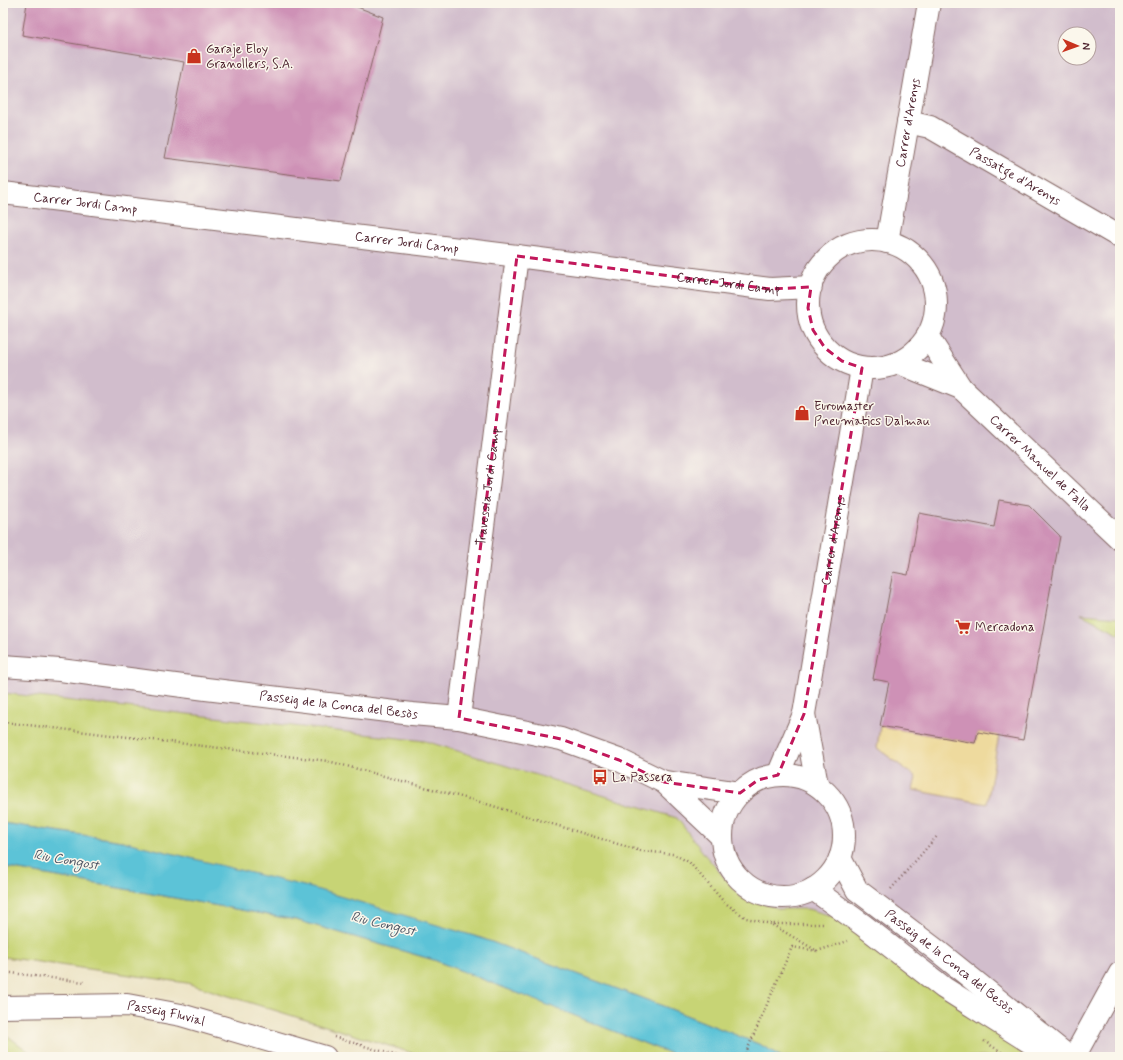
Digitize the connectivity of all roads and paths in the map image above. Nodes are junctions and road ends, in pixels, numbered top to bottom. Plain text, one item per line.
1 (929, 3) edge
2 (908, 122) junction
3 (3, 193) edge
4 (1120, 237) edge
5 (887, 242) junction
6 (517, 256) junction
7 (811, 287) junction
8 (928, 337) junction
9 (899, 363) junction
10 (862, 368) junction
11 (961, 388) junction
12 (1120, 539) edge
13 (3, 666) edge
14 (804, 714) junction
15 (459, 718) junction
16 (3, 722) edge
17 (778, 775) junction
18 (664, 782) junction
19 (817, 785) junction
20 (740, 792) junction
21 (938, 835) dead end
22 (722, 837) junction
23 (840, 858) junction
24 (813, 889) junction
25 (879, 906) junction
26 (771, 924) junction
27 (825, 924) dead end
28 (863, 925) junction
29 (817, 950) junction
30 (1120, 973) edge
31 (3, 1007) edge
32 (980, 1038) dead end
33 (325, 1057) edge
34 (744, 1057) edge
35 (1009, 1057) edge
36 (1064, 1057) edge
37 (1069, 1057) edge
38 (1074, 1057) edge

1 - 2 street, Carrer d'Arenys
2 - 4 street, Passatge d'Arenys
2 - 5 street, Carrer d'Arenys
3 - 6 street, Carrer Jordi Camp
5 - 7 street
5 - 8 street
6 - 7 street, Carrer Jordi Camp
6 - 15 street, Travessia Jordi Camp
7 - 10 street
8 - 9 street
8 - 11 street, Carrer Manuel de Falla
9 - 10 street
9 - 11 street, Carrer Manuel de Falla
10 - 14 street, Carrer d'Arenys
11 - 12 street, Carrer Manuel de Falla
13 - 15 street, Passeig de la Conca del Besòs
14 - 17 street, Carrer d'Arenys
14 - 19 street, Carrer d'Arenys
15 - 18 street, Passeig de la Conca del Besòs
16 - 26 path
17 - 19 street
17 - 20 street
18 - 20 street, Passeig de la Conca del Besòs
18 - 22 street, Passeig de la Conca del Besòs
19 - 23 street
20 - 22 street
21 - 25 path
22 - 24 street
23 - 24 street
23 - 25 street, Passeig de la Conca del Besòs
24 - 28 street, Passeig de la Conca del Besòs
25 - 37 street, Passeig de la Conca del Besòs
26 - 27 path
26 - 29 path
28 - 29 path
28 - 36 street, Passeig de la Conca del Besòs
29 - 34 path
30 - 38 street
31 - 33 street, Passeig Fluvial
32 - 35 path

